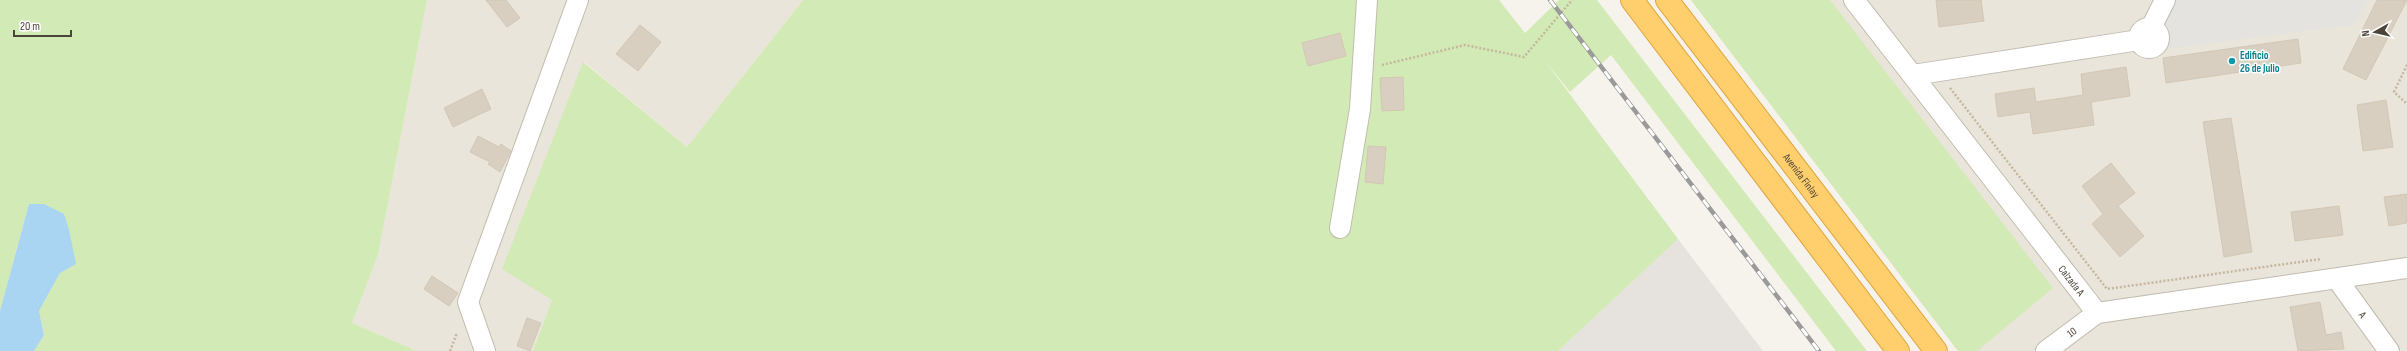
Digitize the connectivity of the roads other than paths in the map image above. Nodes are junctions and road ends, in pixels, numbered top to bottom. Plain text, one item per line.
1 (578, 0) edge
2 (1367, 0) edge
3 (1632, 0) edge
4 (1667, 0) edge
5 (1854, 0) edge
6 (2165, 0) edge
7 (1913, 75) junction
8 (1340, 228) dead end
9 (2407, 268) edge
10 (2337, 279) junction
11 (2097, 313) junction
12 (485, 351) edge
13 (1898, 351) edge
14 (1936, 351) edge
15 (2046, 351) edge
16 (2389, 351) edge

1 - 12 street
2 - 8 street
3 - 13 highway
4 - 14 highway, Avenida Finlay
5 - 7 street, Calzada A
6 - 7 street
7 - 11 street, Calzada A
9 - 10 street
10 - 11 street
10 - 16 street, A
11 - 15 street, 10

